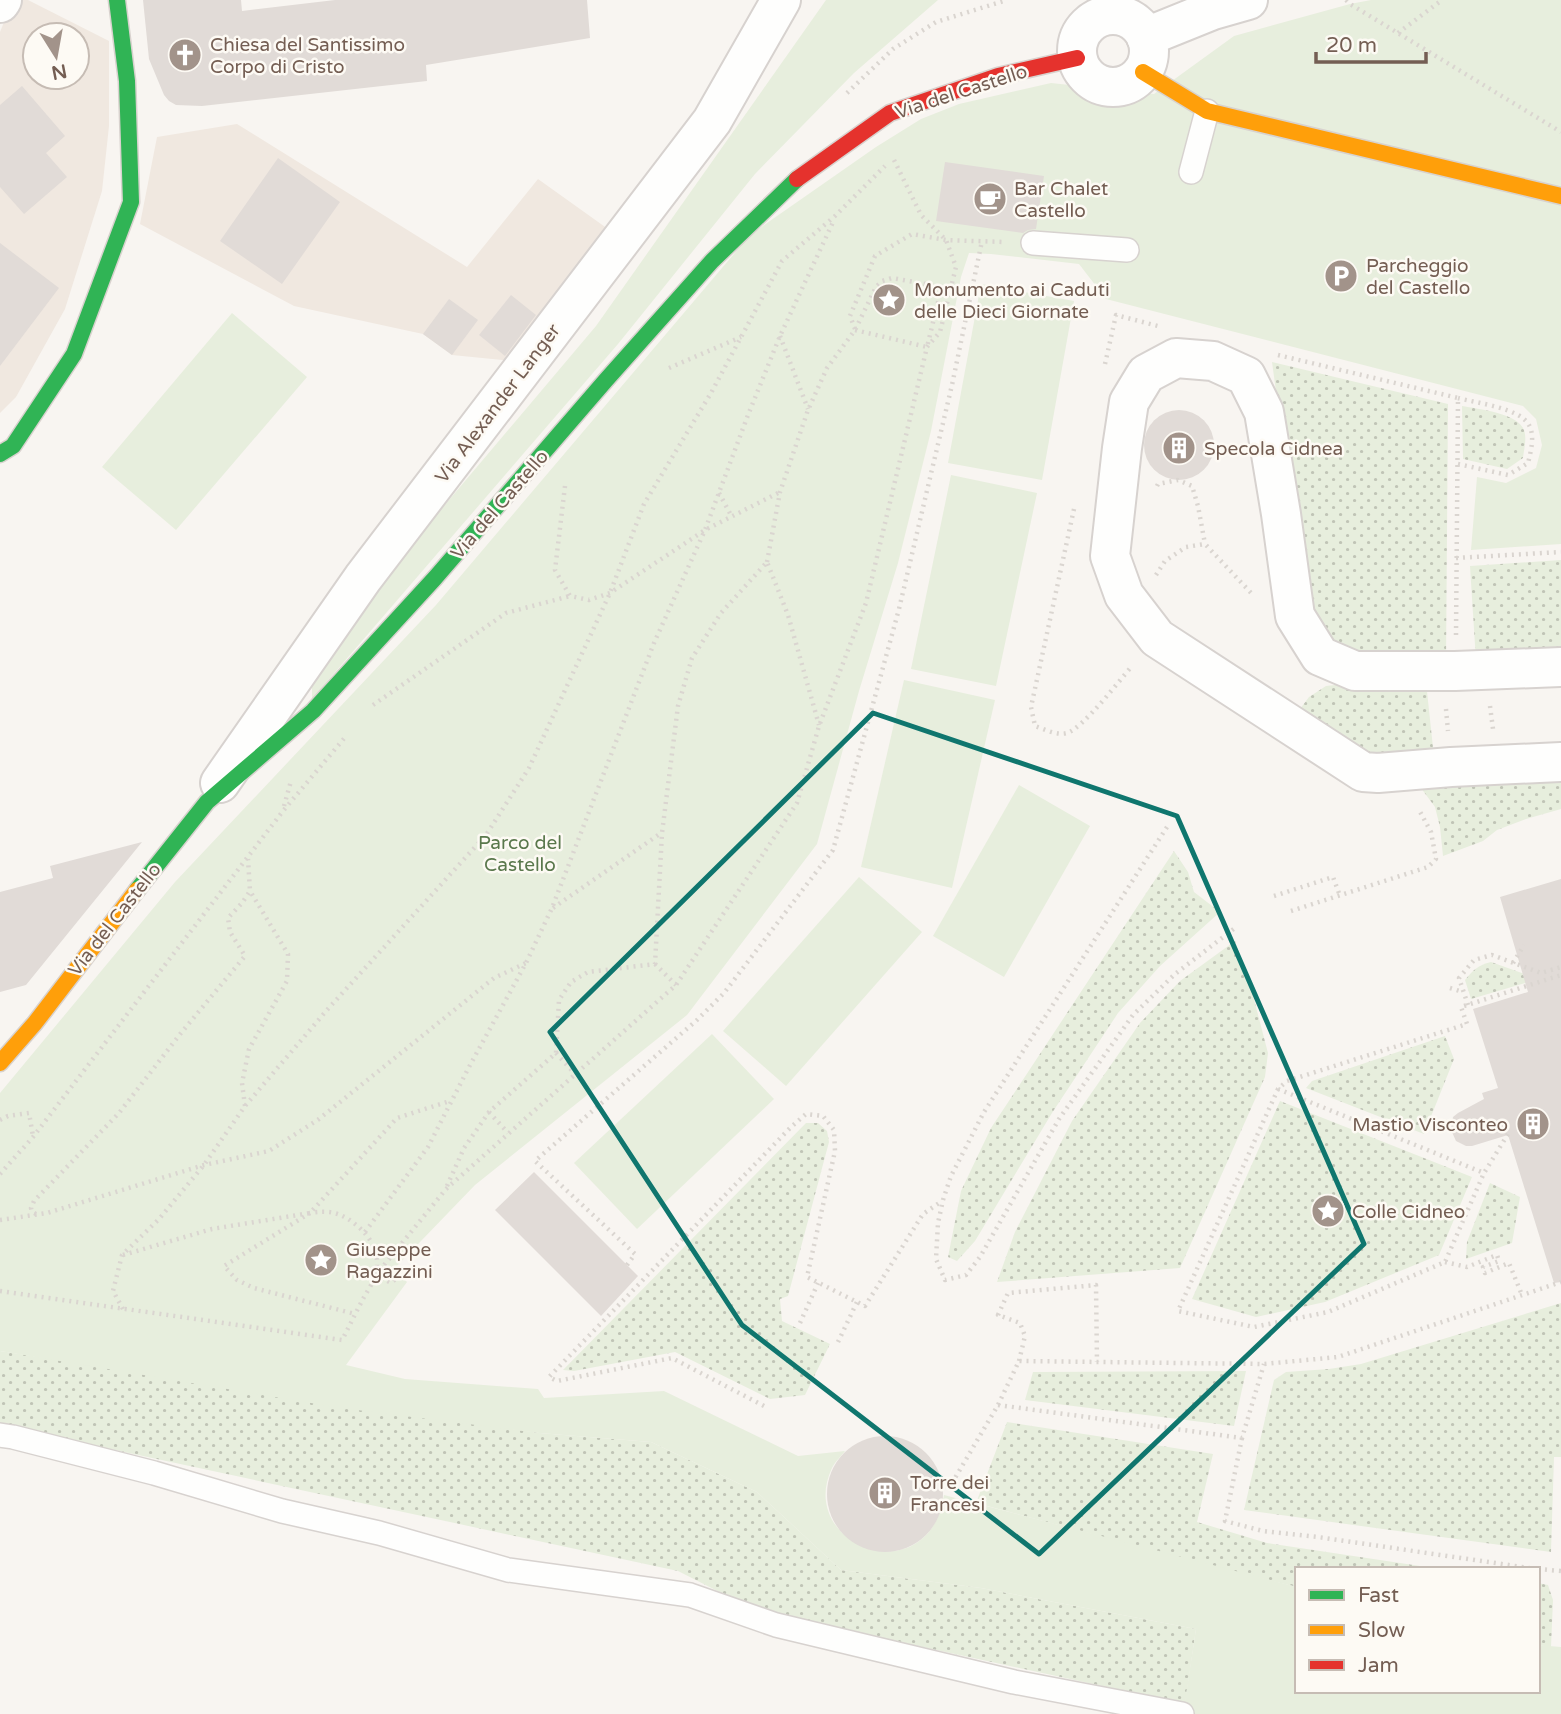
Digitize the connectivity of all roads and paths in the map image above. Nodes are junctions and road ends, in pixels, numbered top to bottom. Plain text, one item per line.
1 (117, 0) edge
2 (781, 0) edge
3 (1248, 0) edge
4 (1346, 0) edge
5 (1442, 0) edge
6 (1398, 33) junction
7 (1145, 54) junction
8 (1077, 58) junction
9 (1207, 111) junction
10 (1561, 132) edge
11 (893, 158) dead end
12 (1191, 172) dead end
13 (1561, 196) edge
14 (946, 240) junction
15 (982, 241) junction
16 (1033, 243) joint
17 (1127, 250) dead end
18 (1169, 328) dead end
19 (855, 330) junction
20 (780, 336) junction
21 (926, 347) junction
22 (1274, 354) dead end
23 (1104, 369) dead end
24 (1458, 398) junction
25 (808, 410) junction
26 (0, 454) edge
27 (1458, 464) junction
28 (566, 481) dead end
29 (718, 492) junction
30 (780, 492) junction
31 (1075, 504) dead end
32 (1198, 506) dead end
33 (732, 517) junction
34 (705, 530) junction
35 (1205, 544) junction
36 (1561, 552) edge
37 (1456, 558) junction
38 (767, 562) junction
39 (610, 593) junction
40 (570, 596) junction
41 (1257, 599) dead end
42 (1148, 626) junction
43 (1561, 667) edge
44 (1455, 671) junction
45 (388, 684) dead end
46 (354, 726) dead end
47 (819, 726) junction
48 (1561, 762) edge
49 (1378, 773) junction
50 (207, 802) junction
51 (1167, 827) dead end
52 (662, 833) junction
53 (248, 857) junction
54 (250, 891) junction
55 (1274, 896) dead end
56 (1340, 896) junction
57 (552, 908) junction
58 (1291, 911) dead end
59 (1235, 928) dead end
60 (1524, 945) dead end
61 (526, 963) junction
62 (1513, 963) junction
63 (655, 964) junction
64 (1561, 967) edge
65 (1561, 975) edge
66 (676, 985) junction
67 (1450, 988) dead end
68 (1464, 993) junction
69 (1468, 1005) junction
70 (556, 1053) junction
71 (0, 1063) edge
72 (575, 1074) junction
73 (1278, 1089) junction
74 (451, 1101) junction
75 (245, 1106) junction
76 (489, 1112) junction
77 (0, 1120) edge
78 (508, 1133) junction
79 (1507, 1134) dead end
80 (33, 1137) junction
81 (204, 1165) junction
82 (1484, 1173) junction
83 (0, 1174) edge
84 (446, 1189) junction
85 (943, 1200) junction
86 (310, 1213) junction
87 (37, 1215) junction
88 (0, 1220) edge
89 (365, 1232) junction
90 (122, 1255) junction
91 (1445, 1262) junction
92 (627, 1265) dead end
93 (376, 1275) junction
94 (400, 1275) dead end
95 (1561, 1282) edge
96 (818, 1283) junction
97 (0, 1292) edge
98 (1522, 1295) junction
99 (856, 1302) junction
100 (123, 1309) junction
101 (355, 1314) junction
102 (800, 1323) dead end
103 (838, 1342) dead end
104 (1018, 1361) junction
105 (1097, 1362) junction
106 (1264, 1364) junction
107 (998, 1405) junction
108 (764, 1406) dead end
109 (0, 1435) edge
110 (1242, 1438) junction
111 (943, 1482) dead end
112 (1523, 1567) edge
113 (1540, 1569) edge
114 (1561, 1571) edge
115 (1182, 1714) edge

1 - 26 street
2 - 50 street, Via Alexander Langer
3 - 7 street
4 - 6 path
5 - 6 path
6 - 10 path
7 - 8 street
7 - 8 street
7 - 9 street
8 - 50 street, Via del Castello
9 - 12 lane
9 - 13 street
11 - 14 path
14 - 15 path
14 - 19 path
14 - 21 path
15 - 16 path
15 - 92 path
16 - 17 lane
18 - 23 path
19 - 21 path
19 - 21 path
19 - 25 path
20 - 25 path
20 - 29 path
20 - 39 path
21 - 47 path
22 - 24 path
24 - 27 path
24 - 27 path
25 - 30 path
27 - 37 path
28 - 40 path
29 - 33 path
29 - 34 path
30 - 33 path
30 - 38 path
31 - 42 path
32 - 35 path
33 - 34 path
34 - 39 path
34 - 57 path
35 - 41 path
35 - 42 path
36 - 37 path
37 - 44 path
38 - 47 path
38 - 52 path
39 - 40 path
39 - 75 path
40 - 45 path
42 - 44 street
42 - 49 street
43 - 44 street
46 - 53 path
47 - 66 path
48 - 49 street
49 - 56 path
50 - 71 street, Via del Castello
51 - 85 path
52 - 57 path
52 - 63 path
53 - 54 path
53 - 80 path
54 - 75 path
54 - 87 path
55 - 56 path
56 - 58 path
57 - 61 path
59 - 85 path
60 - 62 path
61 - 74 path
61 - 81 path
62 - 64 path
62 - 68 path
63 - 66 path
63 - 70 path
65 - 69 path
66 - 72 path
67 - 68 path
68 - 69 path
69 - 73 path
70 - 72 path
70 - 76 path
72 - 78 path
73 - 82 path
73 - 91 path
74 - 86 path
74 - 89 path
75 - 81 path
76 - 78 path
76 - 84 path
77 - 80 path
78 - 84 path
79 - 82 path
80 - 83 path
81 - 87 path
81 - 90 path
82 - 91 path
84 - 93 path
85 - 99 path
86 - 89 path
86 - 90 path
86 - 101 path
87 - 88 path
89 - 93 path
90 - 100 path
91 - 98 path
93 - 94 path
93 - 101 path
95 - 98 path
96 - 99 path
96 - 102 path
96 - 108 path
97 - 100 path
98 - 106 path
99 - 103 path
100 - 101 path
104 - 105 path
104 - 105 path
104 - 107 path
105 - 106 path
106 - 110 path
107 - 110 path
107 - 111 path
109 - 115 lane
110 - 112 path
113 - 114 path

